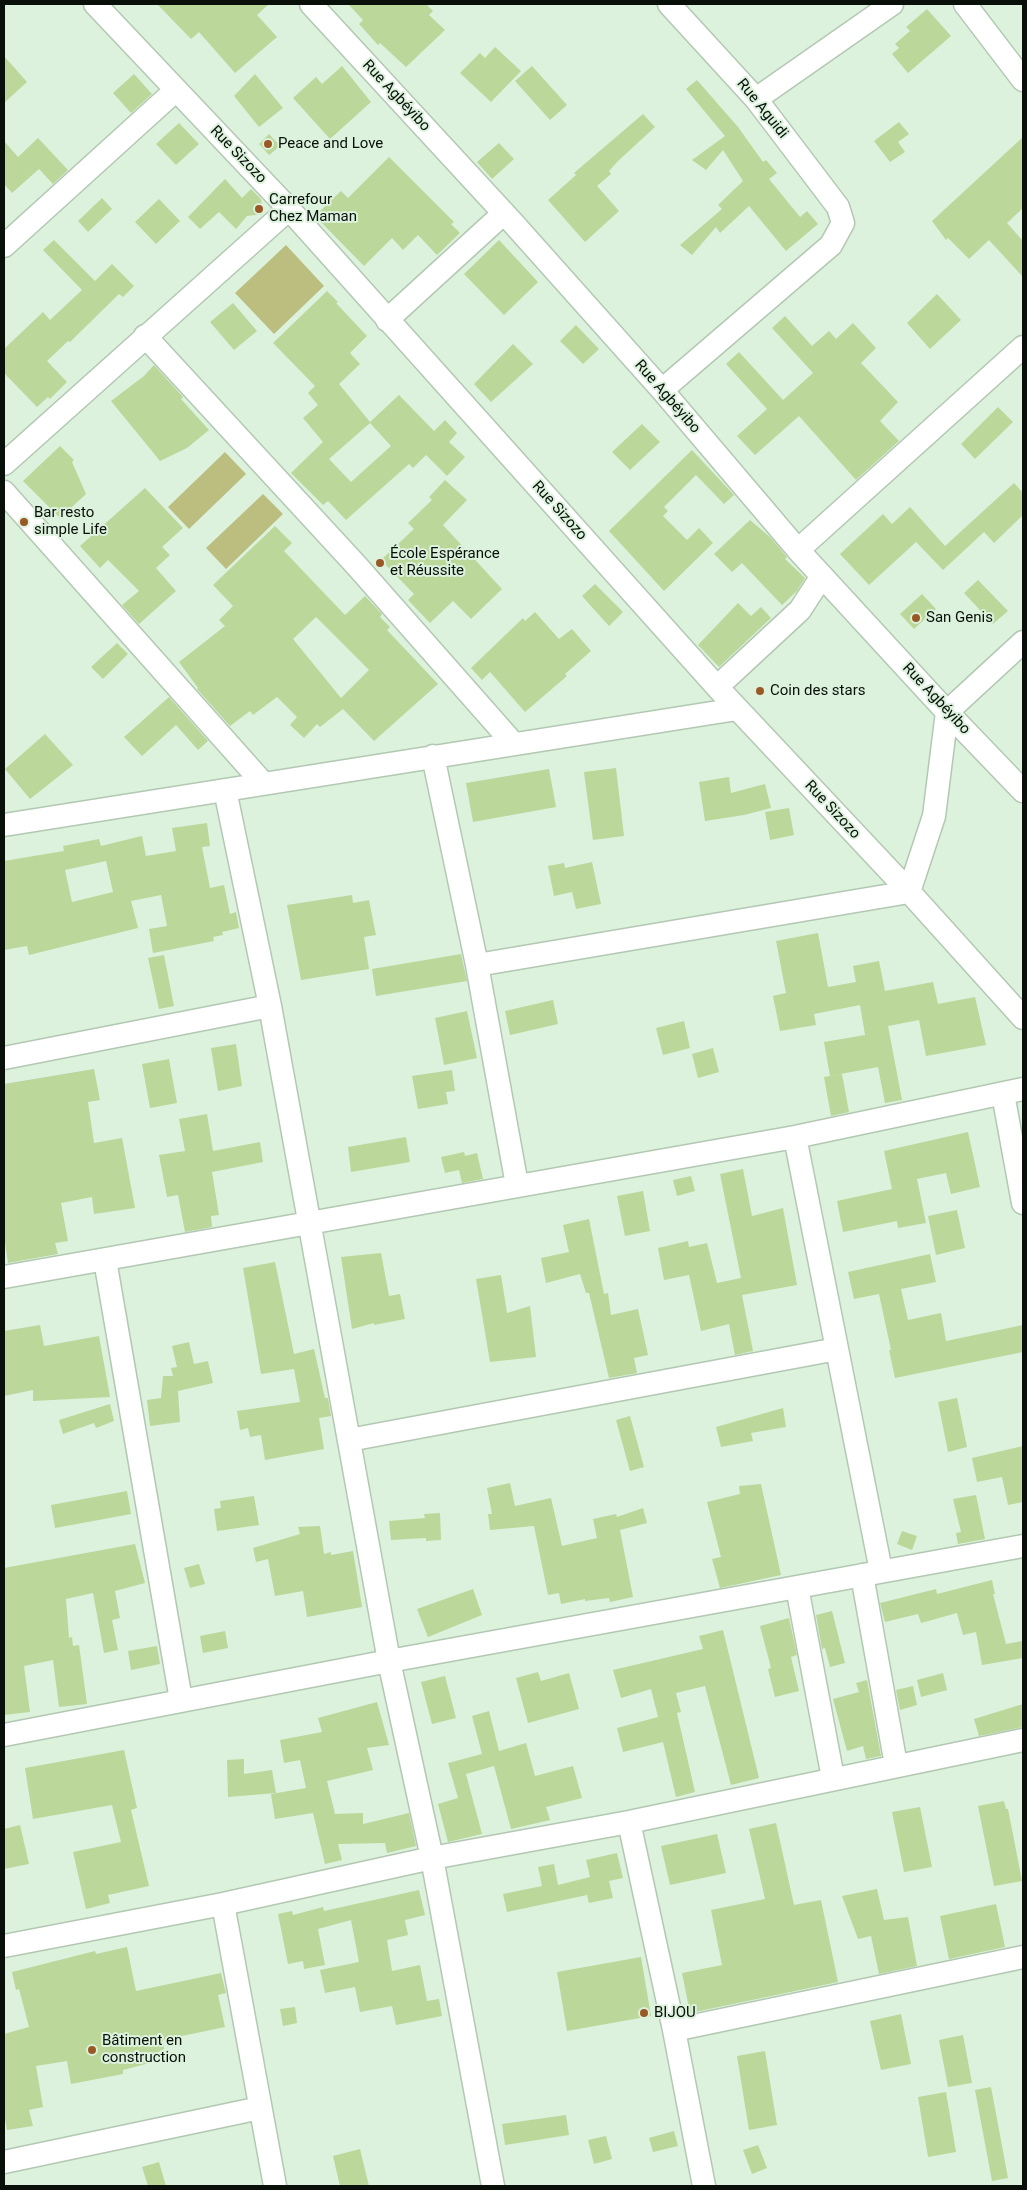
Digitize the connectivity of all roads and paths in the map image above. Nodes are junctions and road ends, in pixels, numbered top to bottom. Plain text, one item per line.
1 (95, 4) edge
2 (311, 4) edge
3 (669, 4) edge
4 (892, 4) edge
5 (965, 4) edge
6 (1023, 80) edge
7 (176, 90) junction
8 (756, 99) junction
9 (289, 209) junction
10 (504, 213) junction
11 (4, 246) edge
12 (387, 320) junction
13 (145, 336) junction
14 (1023, 347) edge
15 (662, 390) junction
16 (5, 460) edge
17 (4, 492) edge
18 (798, 550) junction
19 (822, 576) junction
20 (1023, 642) edge
21 (717, 687) junction
22 (737, 709) junction
23 (947, 712) junction
24 (513, 743) junction
25 (434, 756) junction
26 (263, 783) junction
27 (225, 790) junction
28 (1023, 791) edge
29 (8, 818) edge
30 (909, 892) junction
31 (477, 965) junction
32 (270, 1006) junction
33 (1023, 1018) edge
34 (4, 1058) edge
35 (1013, 1091) edge
36 (795, 1138) junction
37 (517, 1185) junction
38 (1023, 1203) edge
39 (310, 1224) junction
40 (105, 1260) junction
41 (4, 1277) edge
42 (837, 1349) junction
43 (349, 1440) junction
44 (1023, 1546) edge
45 (871, 1573) junction
46 (797, 1587) junction
47 (389, 1662) junction
48 (181, 1700) junction
49 (4, 1735) edge
50 (1023, 1740) edge
51 (896, 1765) junction
52 (833, 1778) junction
53 (629, 1822) junction
54 (432, 1858) junction
55 (223, 1904) junction
56 (4, 1946) edge
57 (1023, 1957) edge
58 (674, 2030) junction
59 (260, 2108) junction
60 (4, 2162) edge
61 (275, 2186) edge
62 (492, 2186) edge
63 (704, 2186) edge

1 - 7 street, Rue Sizozo
2 - 10 street, Rue Agbéyibo
3 - 8 street, Rue Aguidi
4 - 8 street
5 - 6 street
7 - 9 street, Rue Sizozo
7 - 11 street
8 - 15 street, Rue Aguidi
9 - 12 street, Rue Sizozo
9 - 13 street
10 - 12 street
10 - 15 street, Rue Agbéyibo
12 - 21 street, Rue Sizozo
13 - 16 street
13 - 24 street
14 - 18 street
15 - 18 street, Rue Agbéyibo
17 - 26 street
18 - 19 street, Rue Agbéyibo
19 - 21 street
19 - 23 street, Rue Agbéyibo
20 - 23 street
21 - 22 street, Rue Sizozo
22 - 24 street
22 - 30 street, Rue Sizozo
23 - 28 street, Rue Agbéyibo
23 - 30 street
24 - 25 street
25 - 26 street
25 - 31 street
26 - 27 street
27 - 29 street
27 - 32 street
30 - 31 street
30 - 33 street, Rue Sizozo
31 - 37 street
32 - 34 street
32 - 39 street
35 - 36 street
35 - 38 street
36 - 37 street
36 - 42 street
37 - 39 street
39 - 40 street
39 - 43 street
40 - 41 street
40 - 48 street
42 - 43 street
42 - 45 street
43 - 47 street
44 - 45 street
45 - 46 street
45 - 51 street
46 - 47 street
46 - 52 street
47 - 48 street
47 - 54 street
48 - 49 street
50 - 51 street
51 - 52 street
52 - 53 street
53 - 54 street
53 - 58 street
54 - 55 street
54 - 62 street
55 - 56 street
55 - 59 street
57 - 58 street
58 - 63 street
59 - 60 street
59 - 61 street

